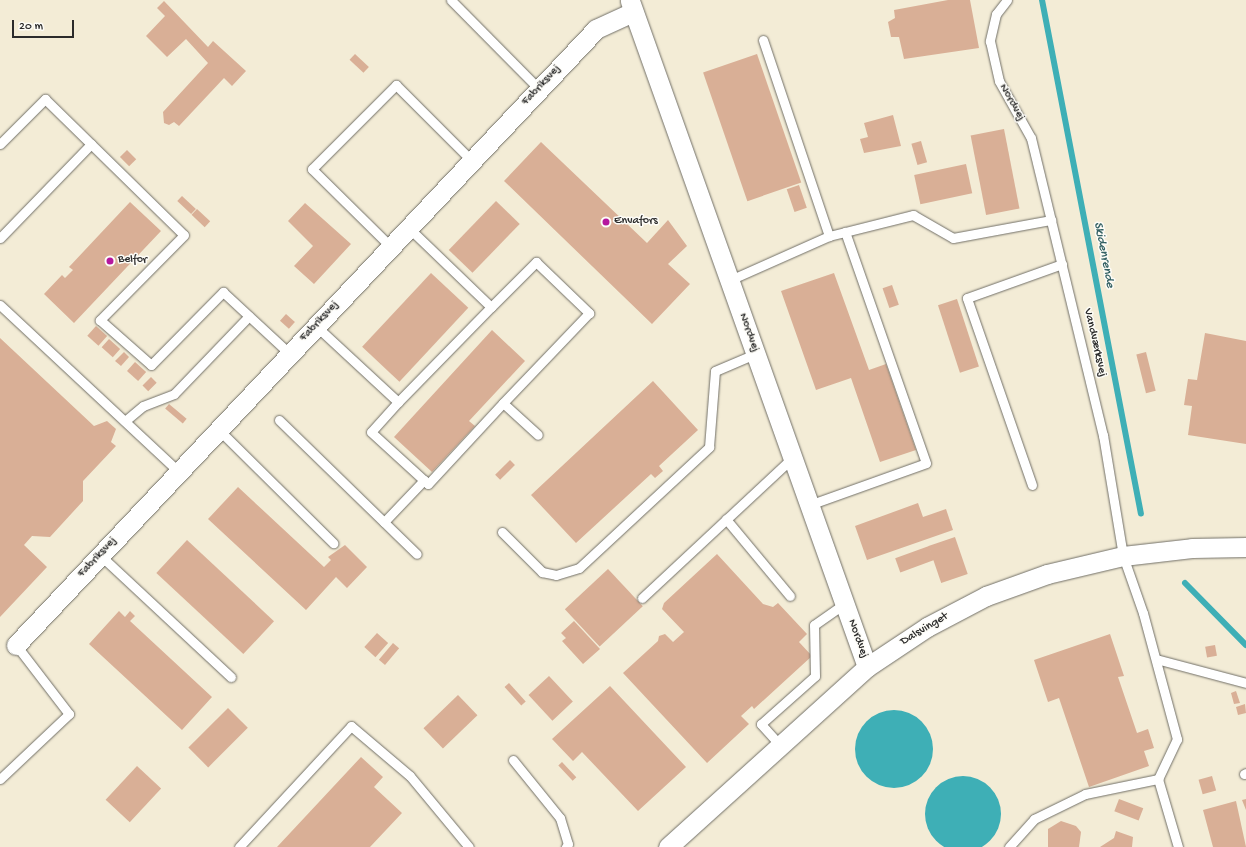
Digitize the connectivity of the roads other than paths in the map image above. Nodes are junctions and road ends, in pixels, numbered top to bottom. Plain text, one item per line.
1 (451, 0) edge
2 (1007, 0) edge
3 (632, 6) edge
4 (763, 40) dead end
5 (539, 89) junction
6 (1030, 138) joint
7 (0, 144) edge
8 (91, 144) junction
9 (472, 161) junction
10 (1051, 220) junction
11 (409, 228) junction
12 (845, 232) junction
13 (829, 236) junction
14 (0, 238) edge
15 (391, 247) junction
16 (1062, 264) junction
17 (730, 280) junction
18 (0, 305) edge
19 (491, 307) junction
20 (249, 316) junction
21 (316, 326) junction
22 (290, 354) junction
23 (755, 354) junction
24 (398, 402) junction
25 (503, 403) junction
26 (279, 420) dead end
27 (125, 421) junction
28 (219, 430) junction
29 (538, 435) dead end
30 (792, 458) junction
31 (179, 472) junction
32 (424, 480) junction
33 (1032, 485) dead end
34 (809, 505) junction
35 (726, 519) junction
36 (384, 522) junction
37 (502, 532) dead end
38 (333, 543) dead end
39 (1246, 547) edge
40 (416, 554) dead end
41 (100, 555) junction
42 (1123, 556) junction
43 (790, 596) dead end
44 (642, 598) dead end
45 (844, 604) junction
46 (16, 645) joint
47 (1156, 659) junction
48 (867, 667) junction
49 (231, 677) dead end
50 (1246, 684) edge
51 (779, 744) junction
52 (514, 760) dead end
53 (0, 779) edge
54 (1158, 779) junction
55 (239, 847) edge
56 (470, 847) edge
57 (566, 847) edge
58 (668, 847) edge
59 (1009, 847) edge
60 (1178, 847) edge

1 - 5 lane
2 - 6 lane, Nordvej
3 - 5 street, Fabriksvej
3 - 17 street, Nordvej
4 - 13 lane
5 - 9 street, Fabriksvej
6 - 10 lane, Vandværksvej
7 - 8 lane
8 - 14 lane
8 - 20 lane
9 - 11 street, Fabriksvej
9 - 15 lane
10 - 12 lane
10 - 16 lane, Vandværksvej
11 - 15 street, Fabriksvej
11 - 19 lane
12 - 13 lane
12 - 34 lane
13 - 17 lane
15 - 21 street, Fabriksvej
16 - 33 lane
16 - 42 lane, Vandværksvej
17 - 23 street, Nordvej
18 - 27 lane
19 - 24 lane
19 - 25 lane
20 - 22 lane
20 - 27 lane
21 - 22 street, Fabriksvej
21 - 24 lane
22 - 28 street, Fabriksvej
23 - 30 street, Nordvej
23 - 37 lane
24 - 32 lane
25 - 29 lane
25 - 32 lane
26 - 36 lane
27 - 31 lane
28 - 31 street, Fabriksvej
28 - 38 lane
30 - 34 street, Nordvej
30 - 35 lane
31 - 41 street, Fabriksvej
32 - 36 lane
34 - 45 street, Nordvej
35 - 43 lane
35 - 44 lane
36 - 40 lane
39 - 42 street, Dalsvinget
41 - 46 street, Fabriksvej
41 - 49 lane
42 - 47 lane, Vandværksvej
42 - 48 street, Dalsvinget
45 - 48 street, Nordvej
45 - 51 lane
46 - 53 lane
47 - 50 lane
47 - 54 lane, Vandværksvej
48 - 51 street, Dalsvinget
51 - 58 street, Dalsvinget
52 - 57 lane
54 - 59 lane
54 - 60 lane
55 - 56 lane

